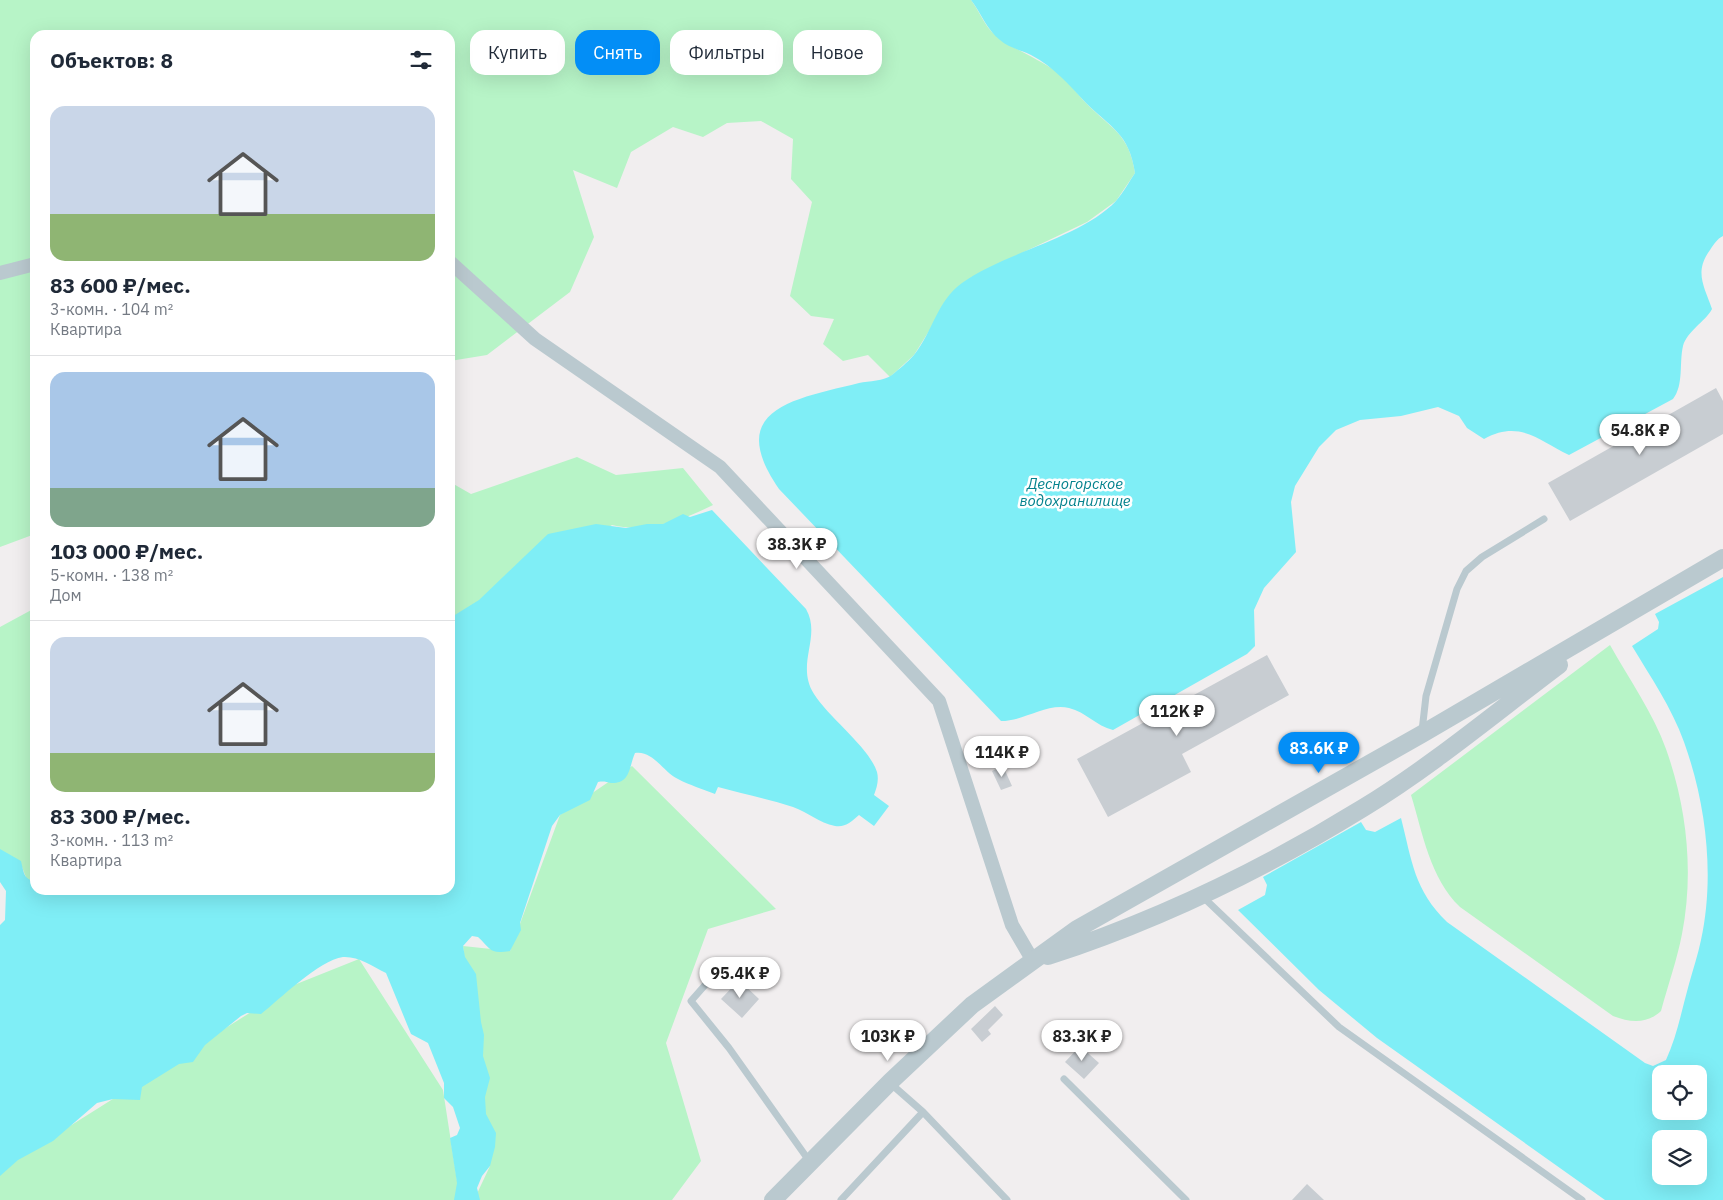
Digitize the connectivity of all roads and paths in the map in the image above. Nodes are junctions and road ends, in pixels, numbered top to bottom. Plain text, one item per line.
1 (30, 265) edge
2 (455, 267) edge
3 (0, 273) edge
4 (1544, 518) dead end
5 (1723, 558) edge
6 (1624, 615) junction
7 (1422, 734) junction
8 (1202, 897) junction
9 (1033, 961) junction
10 (721, 967) dead end
11 (1064, 1079) dead end
12 (890, 1082) junction
13 (923, 1112) junction
14 (810, 1162) junction
15 (773, 1200) edge
16 (841, 1200) edge
17 (1007, 1200) edge
18 (1186, 1200) edge
19 (1582, 1200) edge

1 - 3 street
2 - 9 street
4 - 7 lane
5 - 6 street
6 - 7 street
6 - 8 street
7 - 9 street
8 - 9 street
8 - 19 lane
9 - 12 street
10 - 14 lane
11 - 18 lane
12 - 13 lane
12 - 14 street
13 - 16 lane
13 - 17 lane
14 - 15 street

